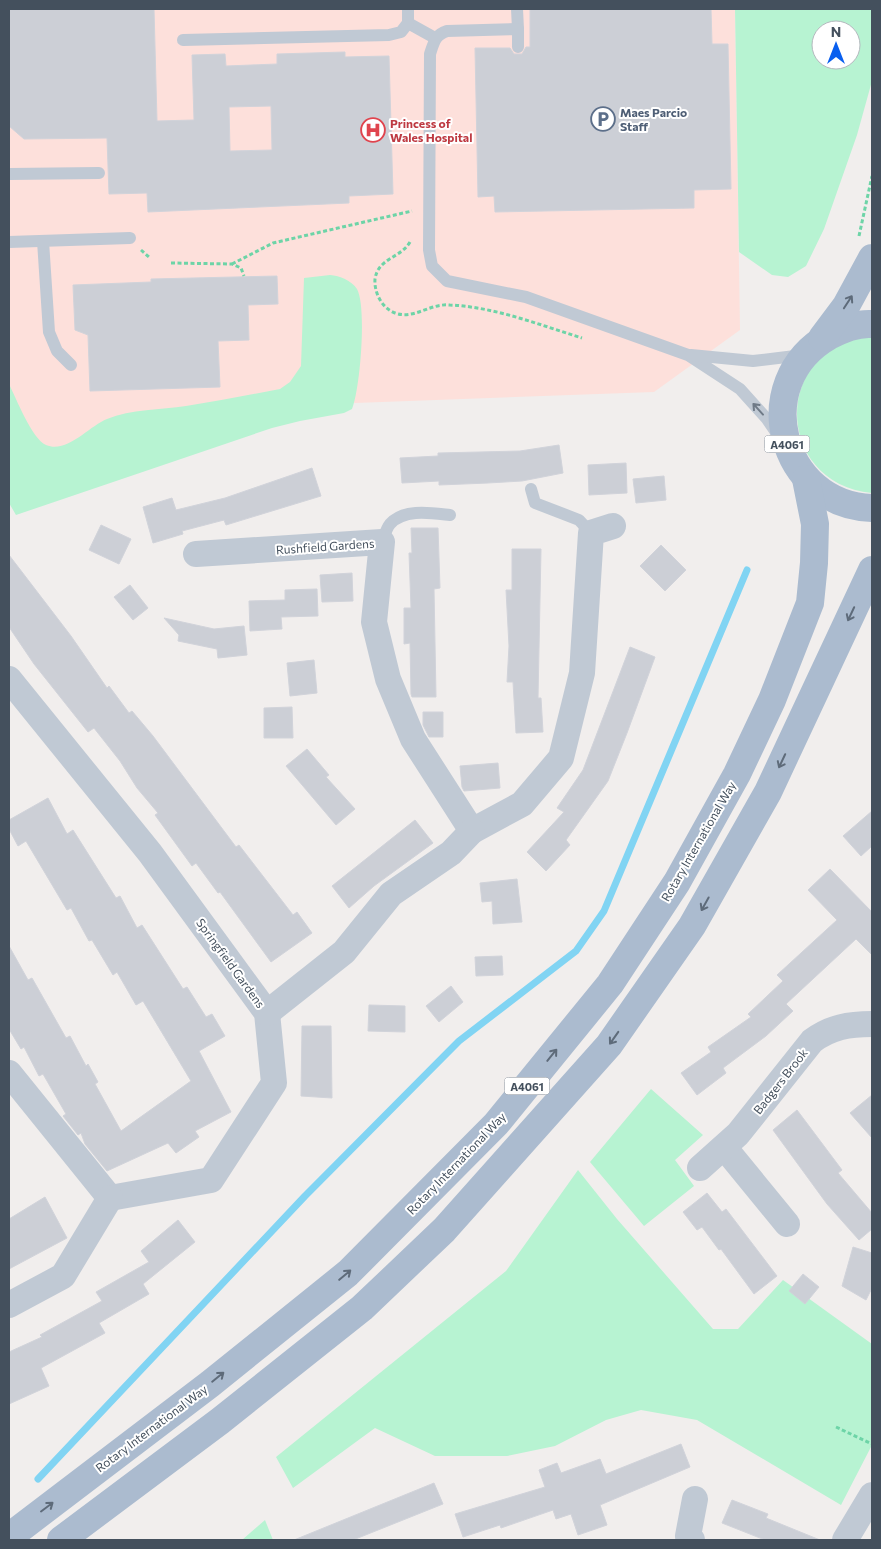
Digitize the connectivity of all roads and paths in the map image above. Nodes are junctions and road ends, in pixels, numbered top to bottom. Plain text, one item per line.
1 (408, 9) edge
2 (517, 9) edge
3 (408, 23) junction
4 (518, 29) junction
5 (435, 38) junction
6 (183, 40) dead end
7 (518, 47) dead end
8 (99, 173) dead end
9 (9, 174) edge
10 (872, 176) edge
11 (413, 201) dead end
12 (413, 211) junction
13 (412, 219) dead end
14 (412, 235) dead end
15 (130, 238) dead end
16 (43, 241) junction
17 (9, 242) edge
18 (865, 252) edge
19 (171, 263) dead end
20 (232, 264) junction
21 (244, 276) dead end
22 (872, 324) edge
23 (584, 339) dead end
24 (812, 348) junction
25 (688, 355) junction
26 (72, 365) dead end
27 (787, 448) junction
28 (806, 478) junction
29 (531, 489) dead end
30 (872, 508) edge
31 (450, 514) dead end
32 (602, 529) joint
33 (382, 542) junction
34 (196, 554) dead end
35 (872, 570) edge
36 (9, 679) edge
37 (472, 831) junction
38 (267, 1013) junction
39 (872, 1024) edge
40 (9, 1072) edge
41 (724, 1147) junction
42 (700, 1168) dead end
43 (110, 1198) junction
44 (787, 1224) dead end
45 (9, 1305) edge
46 (836, 1427) dead end
47 (872, 1444) edge
48 (872, 1495) edge
49 (695, 1499) dead end
50 (9, 1537) edge
51 (682, 1539) edge
52 (61, 1540) edge
53 (845, 1540) edge

1 - 3 lane
2 - 4 lane
3 - 5 lane
3 - 6 lane
4 - 5 lane
4 - 7 lane
5 - 25 lane
8 - 9 lane
10 - 18 path
11 - 12 path
12 - 13 path
12 - 20 path
14 - 23 path
15 - 16 lane
16 - 17 lane
16 - 26 lane
24 -> 18 main road, A4061
19 - 20 path
20 - 21 path
22 - 24 main road, A4061
24 - 25 lane
24 - 27 main road, A4061
27 -> 25 lane
27 - 28 main road, A4061
28 - 30 main road, A4061
50 -> 28 main road, Rotary International Way / A4061
29 - 32 lane
31 - 33 lane
32 - 37 street
33 - 34 street, Rushfield Gardens
33 - 37 street, Rushfield Gardens
35 -> 52 main road, A4061
36 - 38 street, Springfield Gardens
37 - 38 street
38 - 43 street, Springfield Gardens
39 - 41 street, Badgers Brook
40 - 43 street
41 - 42 street, Badgers Brook
41 - 44 street
43 - 45 street
46 - 47 path
48 - 53 street
49 - 51 street

